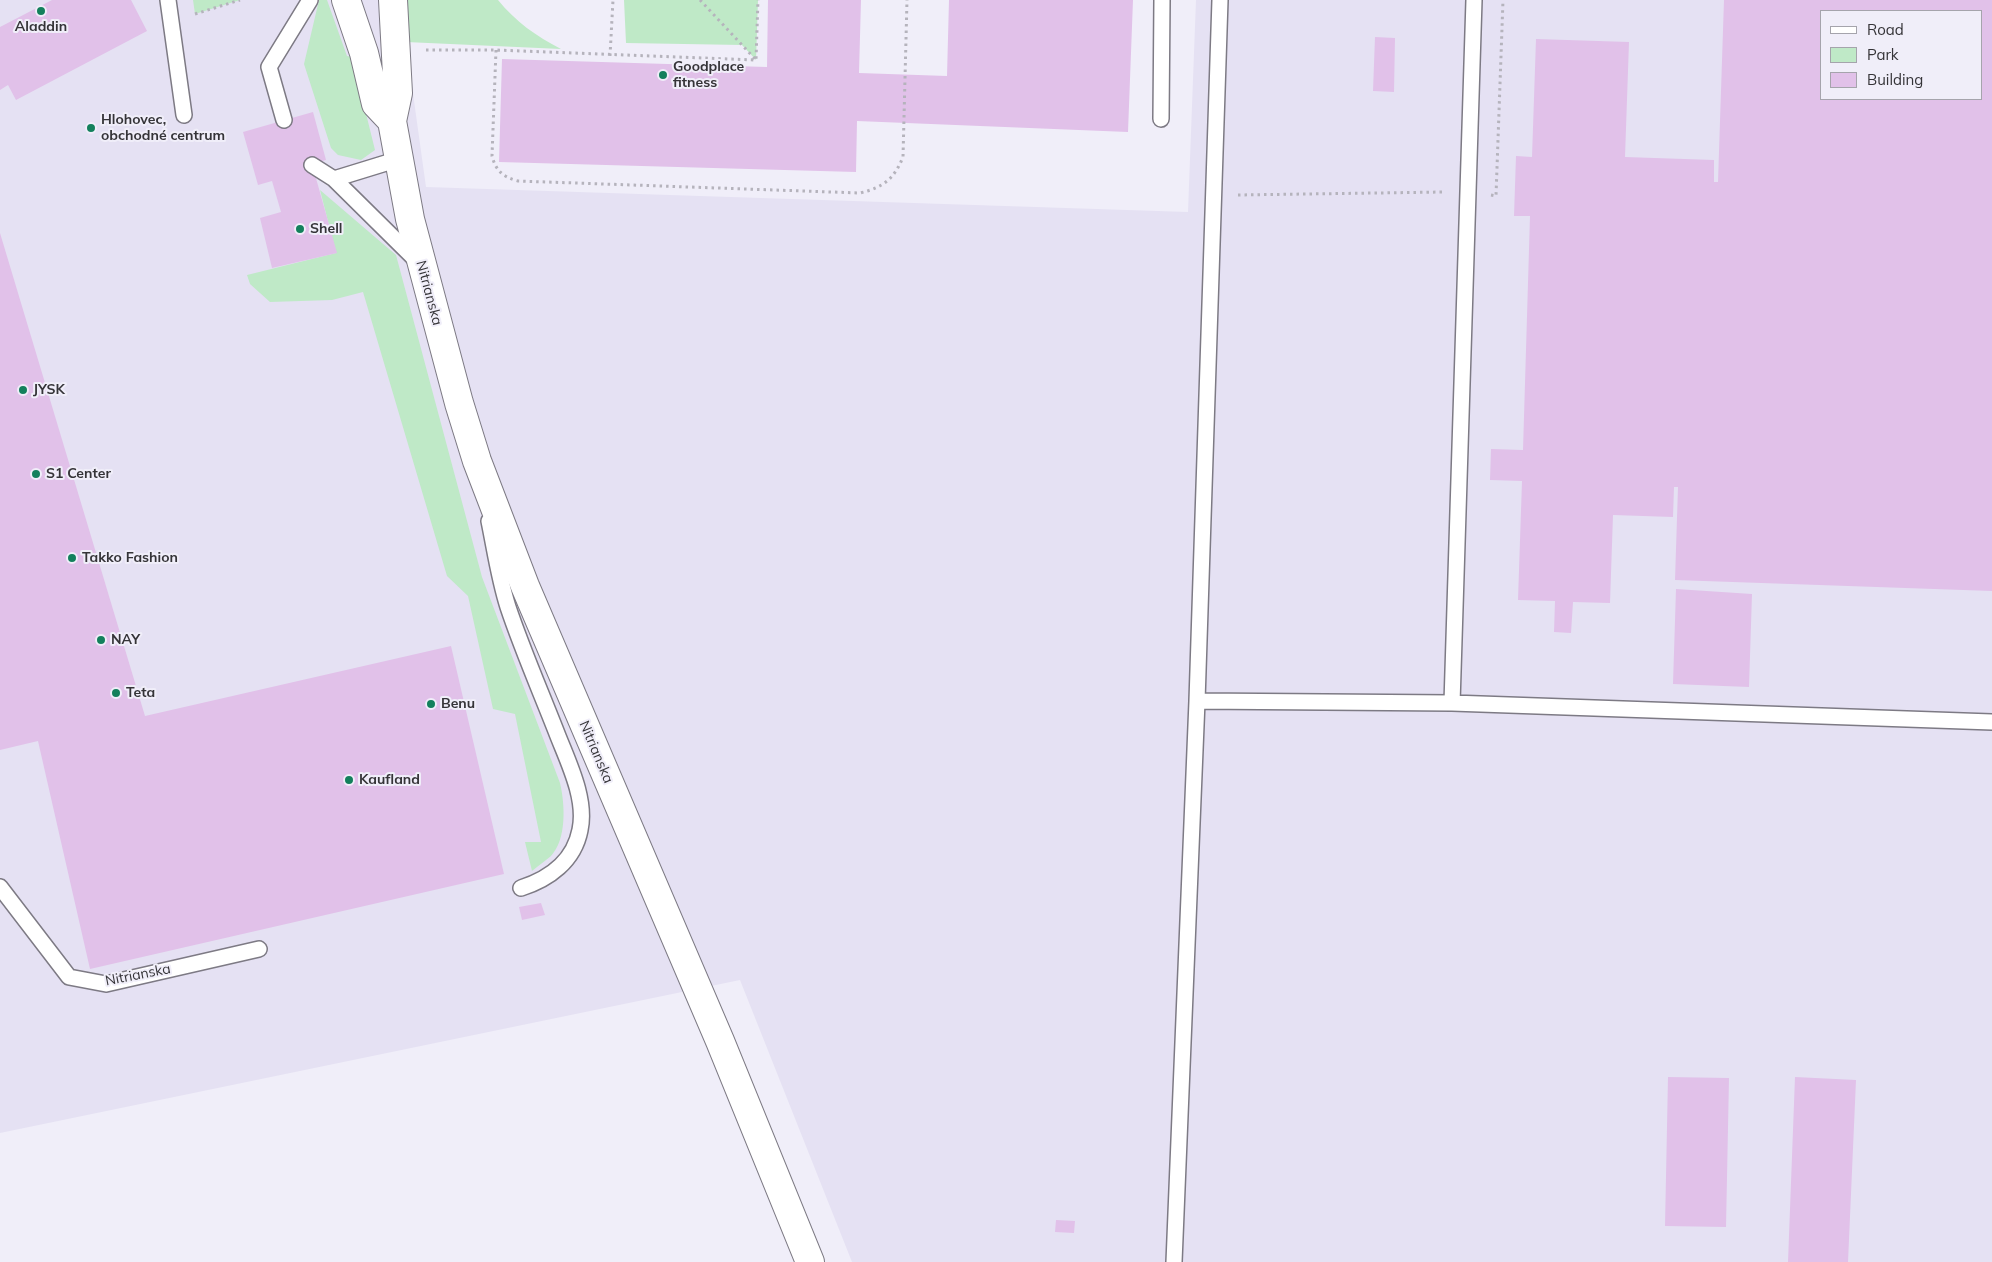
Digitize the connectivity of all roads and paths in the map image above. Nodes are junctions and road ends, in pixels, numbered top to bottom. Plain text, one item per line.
1 (168, 0) edge
2 (240, 0) edge
3 (310, 0) edge
4 (346, 0) edge
5 (393, 0) edge
6 (614, 0) edge
7 (700, 0) edge
8 (758, 0) edge
9 (907, 0) edge
10 (1162, 0) edge
11 (1220, 0) edge
12 (1474, 0) edge
13 (1503, 0) edge
14 (195, 14) dead end
15 (423, 50) dead end
16 (496, 50) junction
17 (610, 56) junction
18 (756, 60) junction
19 (184, 115) dead end
20 (1161, 119) dead end
21 (284, 120) dead end
22 (392, 121) junction
23 (399, 159) junction
24 (312, 165) dead end
25 (1214, 175) junction
26 (334, 179) junction
27 (1468, 192) junction
28 (421, 265) junction
29 (477, 461) junction
30 (1197, 701) junction
31 (1452, 703) junction
32 (1992, 722) edge
33 (0, 887) edge
34 (521, 888) dead end
35 (259, 949) dead end
36 (810, 1262) edge
37 (1174, 1262) edge

1 - 19 lane
2 - 14 path
3 - 21 lane
4 - 22 main road
5 - 22 main road, Nitrianska
6 - 17 path
7 - 18 path
8 - 18 path
9 - 16 path
10 - 20 lane
11 - 25 lane
12 - 27 lane
13 - 27 path
15 - 16 path
16 - 17 path
17 - 18 path
22 - 23 main road, Nitrianska
23 - 26 lane
23 - 28 main road, Nitrianska
24 - 26 lane
25 - 27 path
25 - 30 lane
26 - 28 lane
27 - 31 lane
28 - 29 main road, Nitrianska
29 - 34 lane, Nitrianska
29 - 36 main road, Nitrianska
30 - 31 lane
30 - 37 lane
31 - 32 lane
33 - 35 lane, Nitrianska

